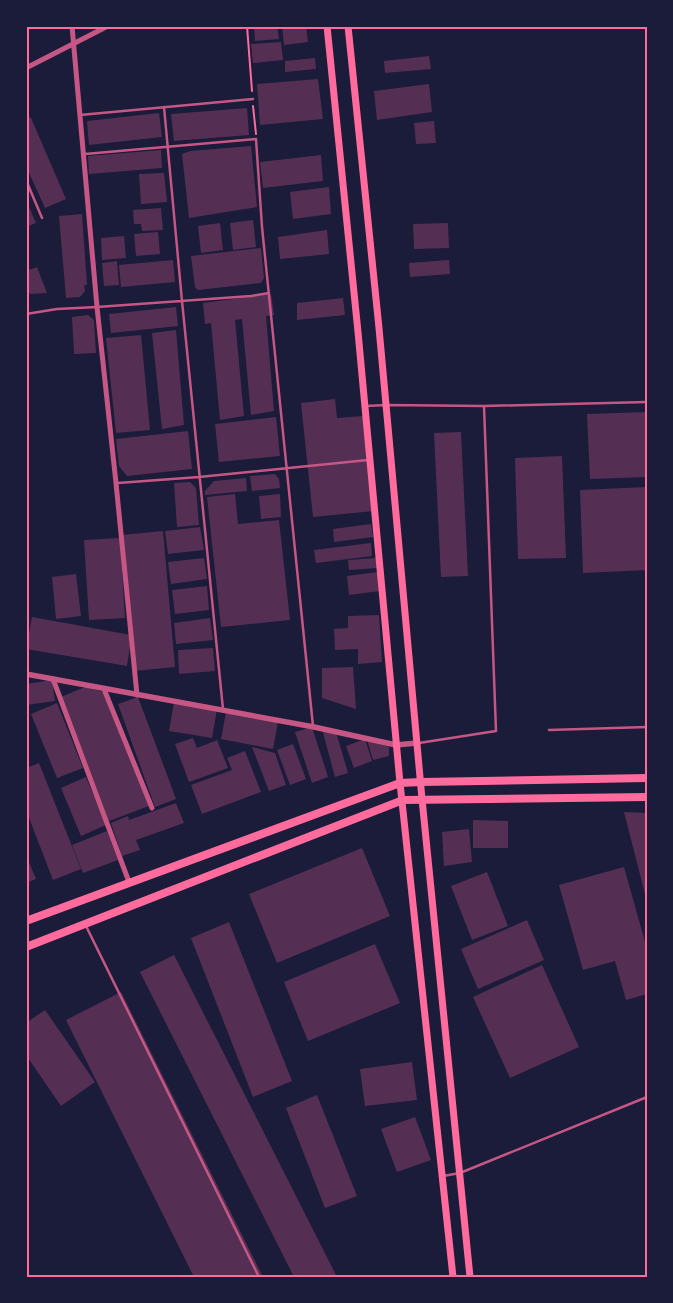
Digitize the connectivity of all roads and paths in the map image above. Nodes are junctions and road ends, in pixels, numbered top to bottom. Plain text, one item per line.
1 (72, 26) edge
2 (108, 26) edge
3 (247, 26) edge
4 (327, 26) edge
5 (348, 26) edge
6 (74, 43) junction
7 (26, 68) edge
8 (253, 99) junction
9 (164, 107) junction
10 (80, 115) junction
11 (256, 139) junction
12 (168, 147) junction
13 (84, 154) junction
14 (26, 180) edge
15 (42, 218) dead end
16 (269, 294) junction
17 (182, 301) junction
18 (97, 307) junction
19 (26, 314) edge
20 (647, 402) edge
21 (386, 405) junction
22 (365, 406) junction
23 (484, 406) junction
24 (370, 460) junction
25 (287, 467) junction
26 (200, 477) junction
27 (116, 483) junction
28 (26, 674) edge
29 (54, 679) junction
30 (104, 688) junction
31 (137, 695) junction
32 (223, 711) junction
33 (647, 727) edge
34 (314, 728) junction
35 (550, 730) dead end
36 (417, 743) junction
37 (396, 745) junction
38 (647, 778) edge
39 (421, 782) junction
40 (400, 783) junction
41 (647, 797) edge
42 (422, 799) junction
43 (403, 800) junction
44 (152, 808) dead end
45 (128, 882) junction
46 (26, 921) edge
47 (84, 924) junction
48 (26, 947) edge
49 (647, 1097) edge
50 (460, 1172) junction
51 (443, 1176) junction
52 (259, 1277) edge
53 (453, 1277) edge
54 (470, 1277) edge

1 - 6 street
2 - 6 street
3 - 8 path
4 - 22 main road
5 - 21 main road
6 - 7 street
6 - 10 street
8 - 9 lane
8 - 11 path
9 - 10 lane
9 - 12 lane
10 - 13 street
11 - 12 lane
11 - 16 lane
12 - 13 lane
12 - 17 lane
13 - 18 street
14 - 15 lane
16 - 17 lane
16 - 25 lane
17 - 18 lane
17 - 26 lane
18 - 19 lane
18 - 27 street
20 - 23 lane
21 - 22 lane
21 - 23 lane
21 - 36 main road
22 - 24 main road
23 - 36 lane
24 - 25 lane
24 - 37 main road
25 - 26 lane
25 - 34 lane
26 - 27 lane
26 - 32 lane
27 - 31 street
28 - 29 street
29 - 30 street
29 - 45 street
30 - 31 street
30 - 44 street
31 - 32 street
32 - 34 street
33 - 35 lane
34 - 37 street
36 - 37 street
36 - 39 main road
37 - 40 main road
38 - 39 main road
39 - 40 main road
39 - 42 main road
40 - 43 main road
40 - 45 main road
41 - 42 main road
42 - 43 main road
42 - 50 main road
43 - 47 main road
43 - 51 main road
45 - 46 main road
47 - 48 main road
47 - 52 lane
49 - 50 lane
50 - 51 lane
50 - 54 main road
51 - 53 main road

